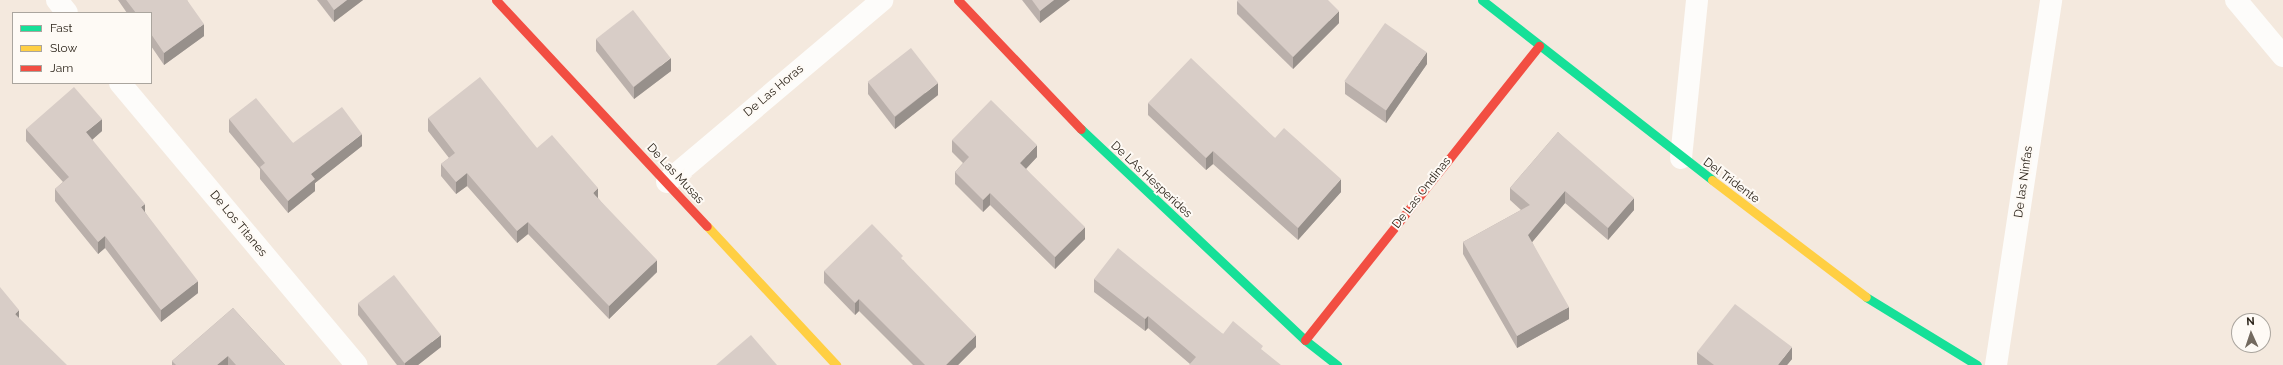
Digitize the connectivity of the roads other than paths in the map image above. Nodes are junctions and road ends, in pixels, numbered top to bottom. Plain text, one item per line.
1 (57, 0) edge
2 (496, 0) edge
3 (882, 0) edge
4 (958, 0) edge
5 (1482, 0) edge
6 (1697, 0) edge
7 (2051, 0) edge
8 (2236, 0) edge
9 (66, 12) edge
10 (1538, 46) junction
11 (2283, 56) edge
12 (121, 84) edge
13 (1681, 158) junction
14 (667, 182) junction
15 (1305, 340) junction
16 (357, 365) edge
17 (836, 365) edge
18 (1337, 365) edge
19 (1977, 365) edge
20 (1996, 365) edge

1 - 9 street
2 - 14 street, De Las Musas
3 - 14 street, De Las Horas
4 - 15 street, De LAs Hesperides
5 - 10 street, Del Tridente
6 - 13 street
7 - 20 street, De las Ninfas
8 - 11 street
10 - 13 street, Del Tridente
10 - 15 street, De Las Ondinas
12 - 16 street, De Los Titanes
13 - 19 street, Del Tridente
14 - 17 street, De Las Musas
15 - 18 street, De LAs Hesperides

